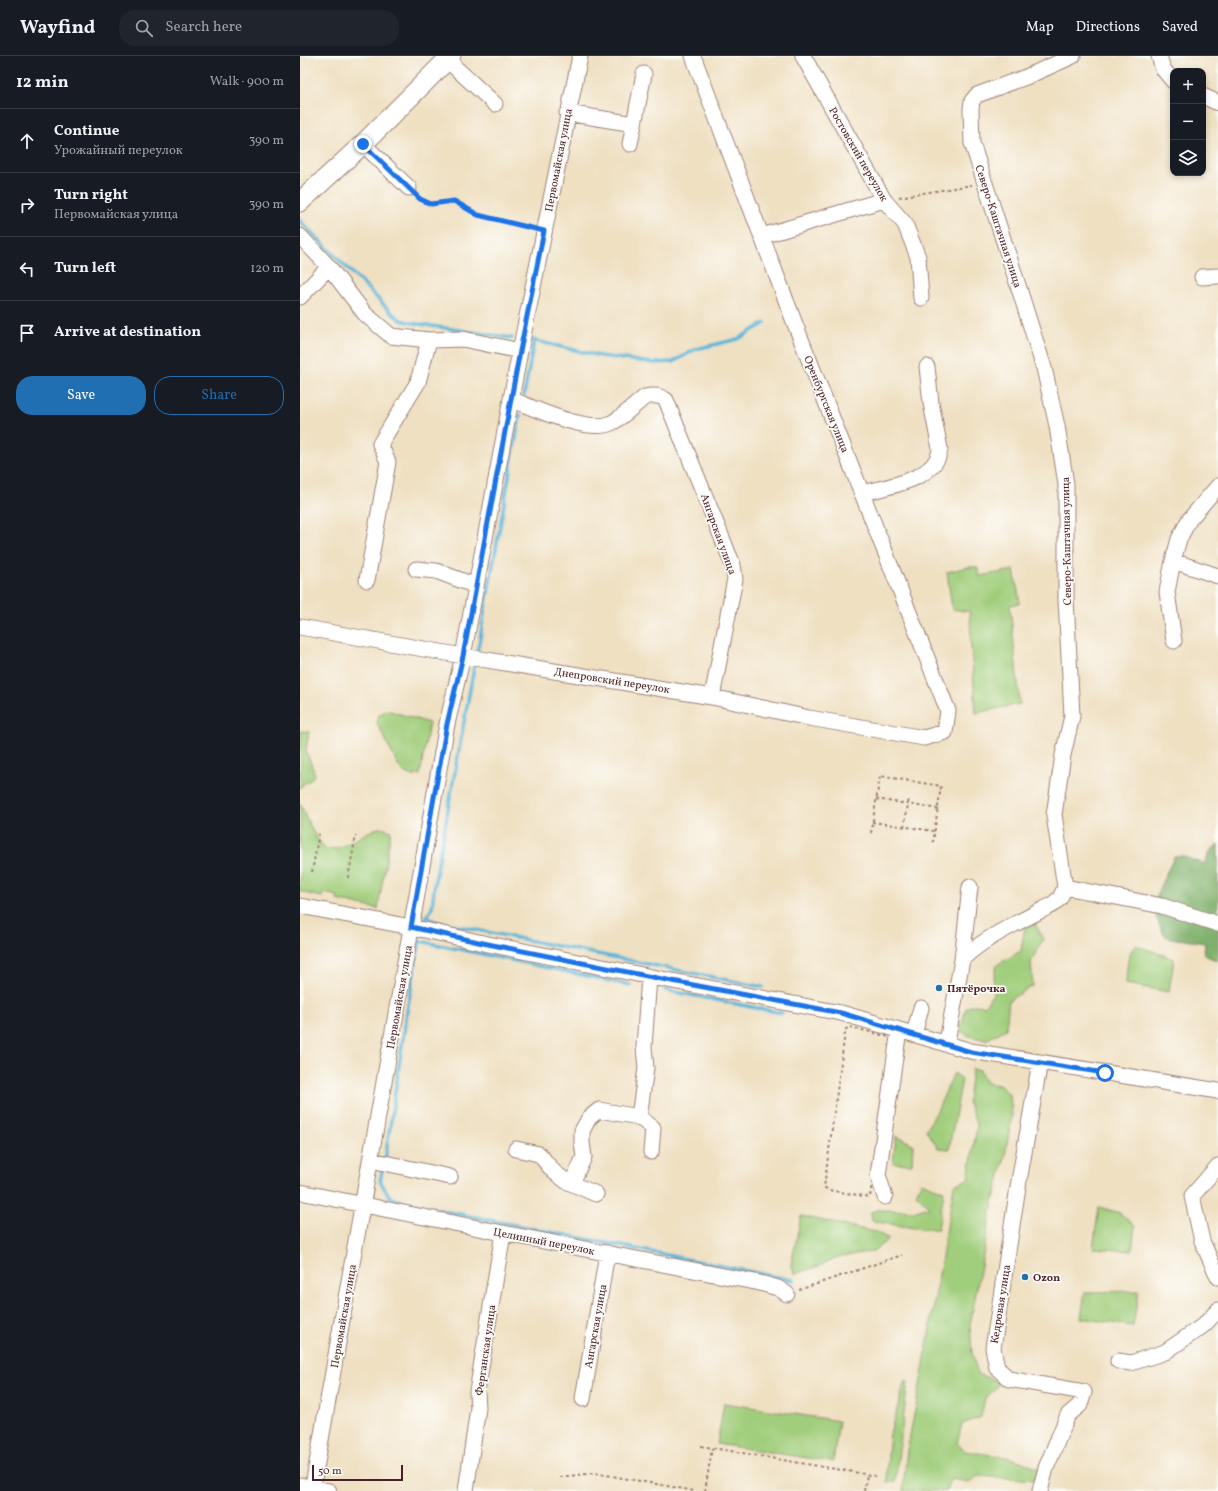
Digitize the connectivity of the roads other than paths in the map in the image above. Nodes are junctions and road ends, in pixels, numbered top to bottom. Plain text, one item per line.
1 (580, 56) edge
2 (693, 56) edge
3 (803, 56) edge
4 (1073, 56) edge
5 (1159, 56) edge
6 (449, 58) edge
7 (644, 74) dead end
8 (1170, 77) edge
9 (1206, 97) edge
10 (1218, 103) edge
11 (495, 104) dead end
12 (567, 113) junction
13 (634, 124) junction
14 (363, 144) junction
15 (630, 144) dead end
16 (409, 188) road end
17 (884, 200) junction
18 (300, 202) edge
19 (300, 236) edge
20 (762, 236) junction
21 (329, 267) junction
22 (1218, 276) edge
23 (1202, 277) dead end
24 (300, 297) edge
25 (921, 298) dead end
26 (429, 340) junction
27 (520, 351) junction
28 (927, 368) dead end
29 (510, 399) junction
30 (1218, 486) edge
31 (862, 493) junction
32 (1173, 561) junction
33 (416, 569) dead end
34 (1218, 576) edge
35 (367, 580) dead end
36 (476, 586) junction
37 (300, 627) edge
38 (1174, 642) dead end
39 (463, 656) junction
40 (712, 697) junction
41 (924, 738) joint
42 (970, 887) dead end
43 (1065, 887) junction
44 (300, 906) edge
45 (1218, 924) edge
46 (411, 927) junction
47 (962, 960) junction
48 (649, 977) junction
49 (921, 1008) dead end
50 (899, 1030) junction
51 (914, 1034) junction
52 (945, 1044) junction
53 (1040, 1062) junction
54 (1218, 1091) edge
55 (638, 1117) junction
56 (516, 1149) dead end
57 (651, 1152) dead end
58 (370, 1160) junction
59 (1218, 1166) edge
60 (450, 1177) dead end
61 (572, 1183) junction
62 (300, 1192) edge
63 (596, 1194) dead end
64 (885, 1197) dead end
65 (363, 1205) junction
66 (503, 1234) junction
67 (607, 1253) junction
68 (1218, 1277) edge
69 (787, 1294) road end
70 (1218, 1310) edge
71 (1118, 1361) dead end
72 (583, 1399) dead end
73 (308, 1488) edge
74 (329, 1491) edge
75 (466, 1491) edge
76 (1040, 1491) edge

1 - 12 street, Первомайская улица
2 - 20 street, Оренбургская улица
3 - 17 street, Ростовский переулок
4 - 43 street, Северо-Каштачная улица
5 - 8 street
6 - 11 street
6 - 14 main road
7 - 13 street
9 - 10 street
12 - 13 street
12 - 27 street, Первомайская улица
13 - 15 street
14 - 16 street
14 - 18 main road
17 - 20 street
17 - 25 street, Ростовский переулок
19 - 21 street
20 - 31 street, Оренбургская улица
21 - 24 street
21 - 26 street
22 - 23 street
26 - 27 street
26 - 35 street
27 - 29 street, Первомайская улица
28 - 31 street
29 - 36 street, Первомайская улица
29 - 40 street, Ангарская улица
30 - 32 street
31 - 41 street, Оренбургская улица
32 - 34 street
32 - 38 street
33 - 36 street
36 - 39 street, Первомайская улица
37 - 39 street, Днепровский переулок
39 - 40 street, Днепровский переулок
39 - 46 street, Первомайская улица
40 - 41 street, Днепровский переулок
42 - 47 street
43 - 45 street
43 - 47 street
44 - 46 street
46 - 48 street
46 - 58 street, Первомайская улица
47 - 52 street
48 - 50 street
48 - 55 street
49 - 51 street
50 - 51 street
50 - 64 street
51 - 52 street
52 - 53 street
53 - 54 street
53 - 76 street, Кедровая улица
55 - 57 street
55 - 61 street
56 - 61 street
58 - 60 street
58 - 65 street, Первомайская улица
59 - 68 street
61 - 63 street
62 - 65 street, Целинный переулок
65 - 66 street, Целинный переулок
65 - 73 street, Первомайская улица
66 - 67 street, Целинный переулок
66 - 75 street, Ферганская улица
67 - 69 street, Целинный переулок
67 - 72 street, Ангарская улица
70 - 71 street
73 - 74 street

